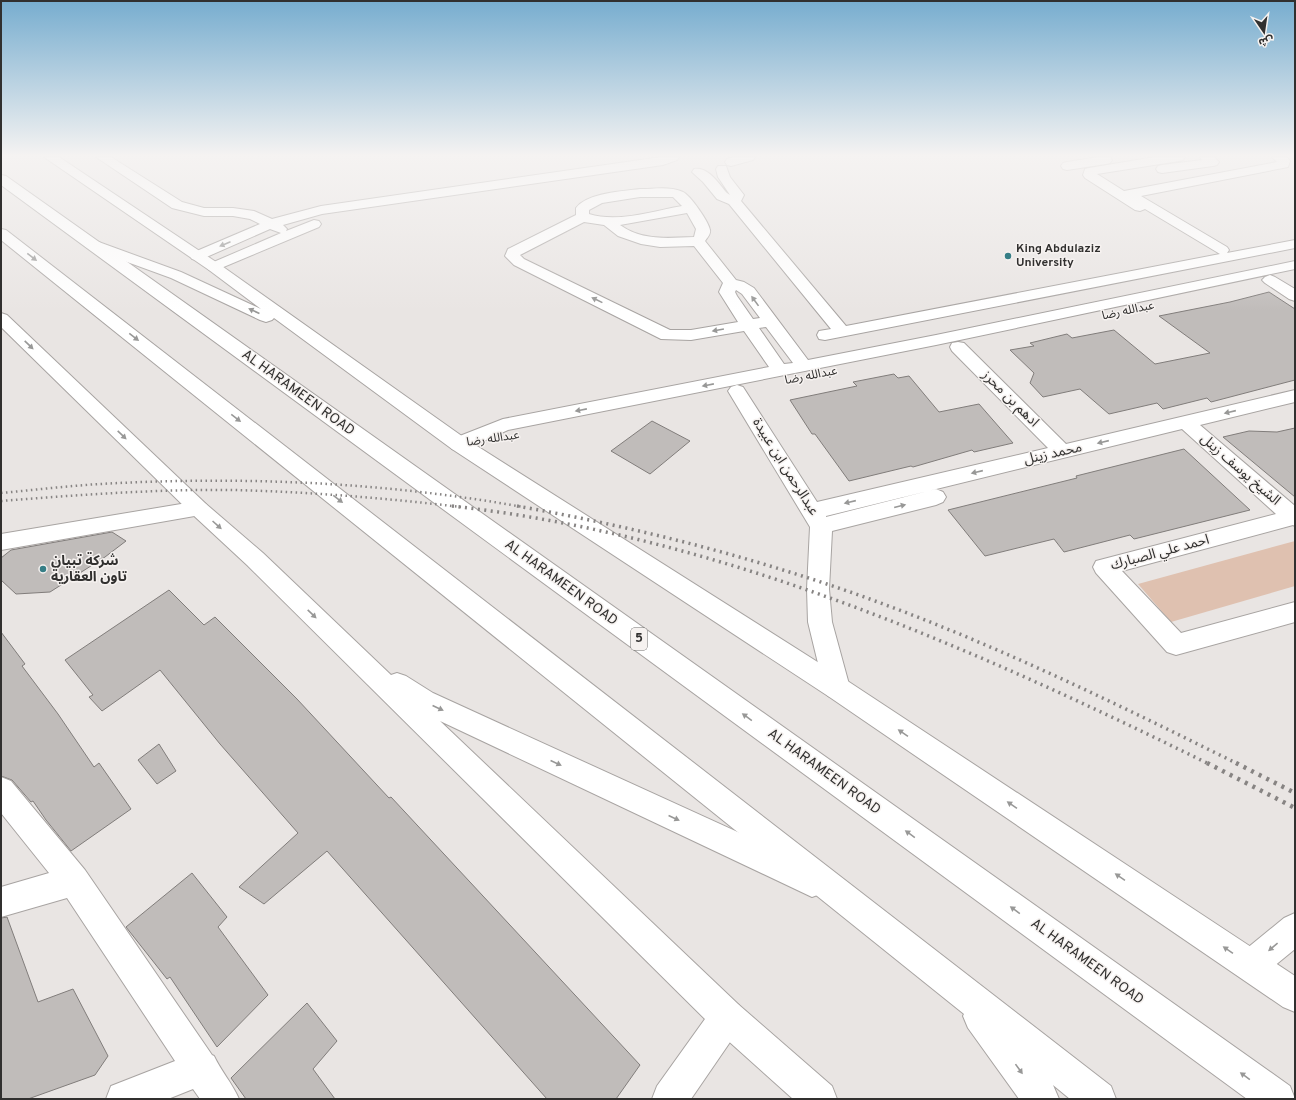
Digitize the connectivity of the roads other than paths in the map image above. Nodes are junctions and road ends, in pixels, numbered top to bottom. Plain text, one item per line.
1 (42, 208) edge
2 (127, 208) edge
3 (190, 208) edge
4 (333, 208) edge
5 (385, 208) edge
6 (583, 208) edge
7 (688, 208) edge
8 (690, 208) edge
9 (740, 208) edge
10 (1143, 208) edge
11 (1152, 208) edge
12 (1153, 215) dead end
13 (583, 217) junction
14 (608, 222) junction
15 (271, 224) junction
16 (1, 233) edge
17 (295, 238) junction
18 (698, 241) junction
19 (91, 244) junction
20 (1295, 244) edge
21 (1222, 250) dead end
22 (206, 261) junction
23 (1295, 265) edge
24 (1286, 280) edge
25 (731, 283) junction
26 (1295, 296) edge
27 (1, 318) edge
28 (770, 321) junction
29 (749, 325) junction
30 (842, 332) junction
31 (825, 335) dead end
32 (314, 339) junction
33 (958, 347) junction
34 (804, 366) junction
35 (780, 371) junction
36 (737, 391) junction
37 (1295, 396) edge
38 (1295, 409) edge
39 (1192, 428) junction
40 (459, 444) junction
41 (1062, 452) junction
42 (199, 509) junction
43 (816, 518) junction
44 (1294, 518) edge
45 (1, 542) edge
46 (1295, 612) edge
47 (357, 658) junction
48 (837, 688) junction
49 (1, 791) edge
50 (74, 881) junction
51 (839, 894) junction
52 (1, 902) edge
53 (1295, 929) edge
54 (1251, 966) junction
55 (963, 992) junction
56 (1295, 995) edge
57 (727, 1017) junction
58 (202, 1068) junction
59 (124, 1099) edge
60 (222, 1099) edge
61 (670, 1099) edge
62 (819, 1099) edge
63 (1042, 1099) edge
64 (1098, 1099) edge
65 (1277, 1099) edge

1 - 19 main road, AL HARAMEEN ROAD / 5
2 - 22 main road
3 - 15 main road
4 - 15 main road
5 - 17 main road
6 - 13 main road
7 - 14 main road
8 - 18 main road
9 - 30 main road
10 - 12 main road
11 - 21 main road
13 - 14 main road
29 -> 13 main road
14 - 18 main road
15 - 17 main road
15 -> 22 main road
16 -> 51 main road
17 - 22 main road
18 - 25 main road
32 -> 19 main road
65 -> 19 main road, AL HARAMEEN ROAD / 5
20 - 30 main road
22 - 32 main road
23 - 34 main road, عبدالله رضا
24 - 26 main road
24 - 33 main road, عبدالله رضا
28 -> 25 main road
25 - 29 main road
27 -> 42 main road
28 - 29 main road
28 - 34 main road
29 - 35 main road
30 - 31 main road
32 - 40 main road
33 - 36 main road, عبدالله رضا
33 - 41 main road, ادهم بن محرز
34 - 35 main road, عبدالله رضا
35 -> 40 main road, عبدالله رضا
36 - 40 main road, عبدالله رضا
36 - 43 main road, عبدالرحمن ابن عبيدة
37 -> 39 main road, محمد زينل
38 - 39 main road, محمد زينل
39 -> 41 main road, محمد زينل
43 -> 39 main road, محمد زينل
39 - 44 main road, الشيخ يوسف زينل
40 - 48 main road
41 -> 43 main road, محمد زينل
42 - 45 main road
42 -> 47 main road
43 - 48 main road, عبدالرحمن ابن عبيدة
44 - 46 main road, احمد علي الصبارك
47 -> 51 main road
47 - 57 main road
54 -> 48 main road
49 - 50 main road
50 - 52 main road
50 - 58 main road
51 - 55 main road
53 -> 54 main road
54 - 56 main road
55 -> 63 main road
55 - 64 main road
57 - 61 main road
57 - 62 main road
58 - 59 main road
58 - 60 main road

